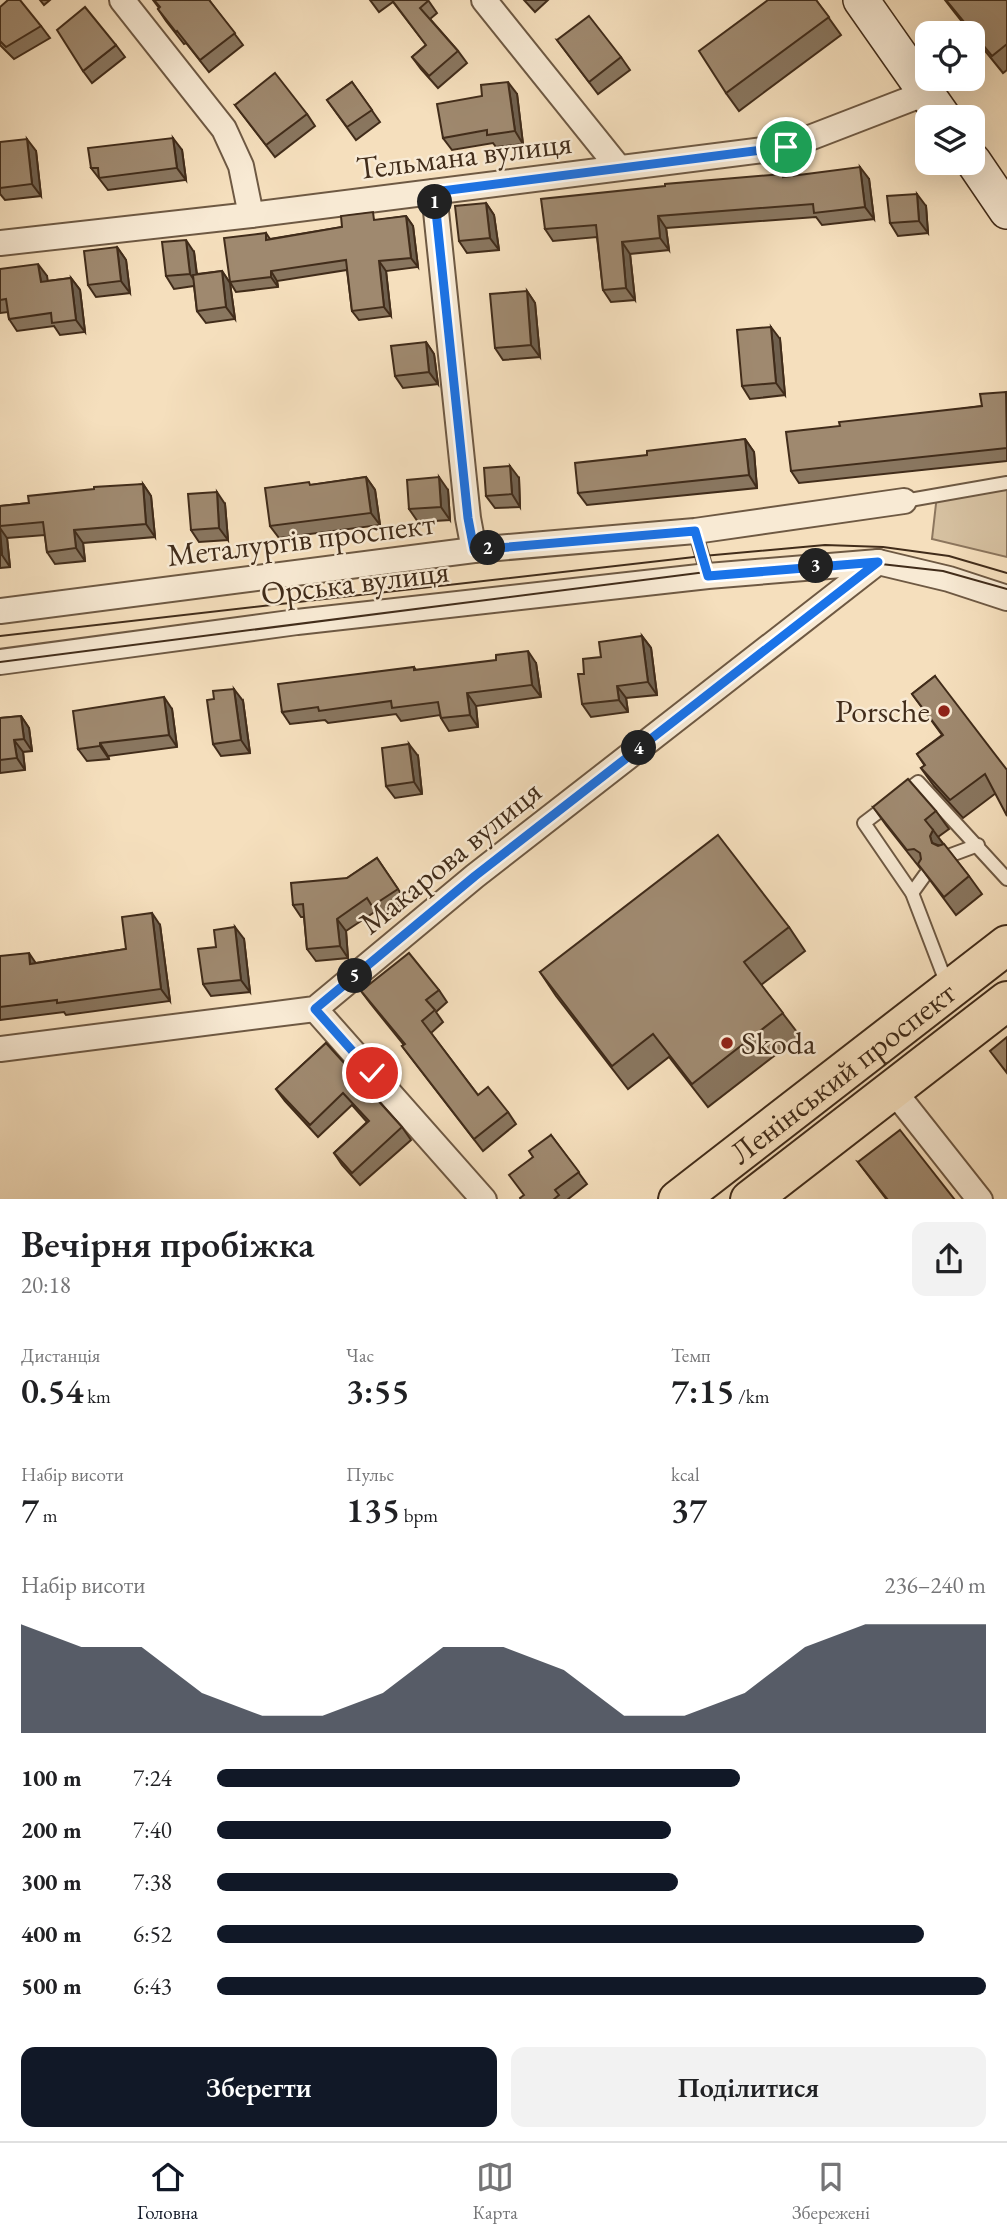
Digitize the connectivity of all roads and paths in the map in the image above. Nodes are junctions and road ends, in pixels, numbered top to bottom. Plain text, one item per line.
1 (122, 0) edge
2 (484, 0) edge
3 (861, 0) edge
4 (935, 105) edge
5 (915, 111) edge
6 (619, 168) junction
7 (983, 175) edge
8 (434, 192) junction
9 (1007, 211) edge
10 (251, 215) junction
11 (0, 243) edge
12 (1007, 484) edge
13 (904, 501) joint
14 (695, 531) junction
15 (474, 550) junction
16 (878, 562) junction
17 (708, 576) junction
18 (1007, 598) edge
19 (0, 611) edge
20 (0, 662) edge
21 (978, 845) junction
22 (951, 855) edge
23 (925, 875) edge
24 (1007, 879) edge
25 (912, 893) junction
26 (1007, 945) edge
27 (948, 989) junction
28 (1007, 1001) edge
29 (315, 1009) junction
30 (0, 1049) edge
31 (893, 1090) junction
32 (484, 1199) edge
33 (678, 1199) edge
34 (750, 1199) edge
35 (980, 1199) edge

1 - 10 street
2 - 6 street
3 - 4 main road
5 - 6 street, Тельмана вулиця
6 - 8 street, Тельмана вулиця
7 - 9 main road
8 - 10 street, Тельмана вулиця
8 - 15 street
10 - 11 street, Тельмана вулиця
12 - 13 lane
13 - 14 street, Металургів проспект
14 - 15 street, Металургів проспект
14 - 17 lane
15 - 19 street, Металургів проспект
16 - 17 street, Орська вулиця
16 - 18 street, Орська вулиця
16 - 29 street, Макарова вулиця
17 - 20 street, Орська вулиця
21 - 22 lane
21 - 24 lane
21 - 25 lane
23 - 25 lane
25 - 27 lane
26 - 27 main road, Ленінський проспект
27 - 33 main road, Ленінський проспект
28 - 31 main road, Ленінський проспект
29 - 30 street
29 - 32 street
31 - 34 main road, Ленінський проспект
31 - 35 street

